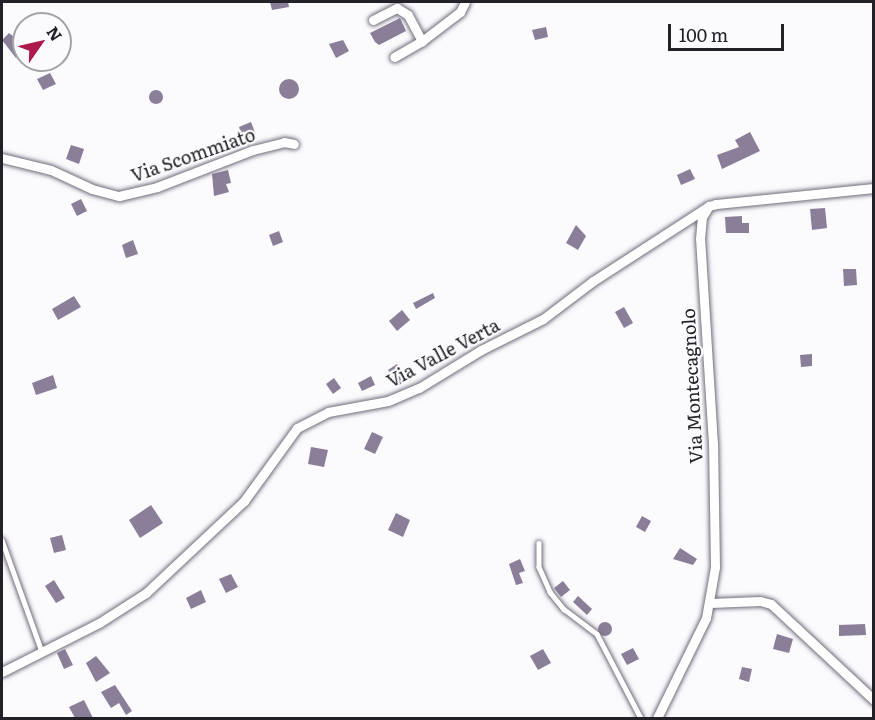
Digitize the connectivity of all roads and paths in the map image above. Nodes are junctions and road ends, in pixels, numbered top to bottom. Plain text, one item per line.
1 (465, 2) edge
2 (373, 20) dead end
3 (422, 41) junction
4 (394, 57) dead end
5 (294, 144) dead end
6 (2, 158) edge
7 (873, 188) edge
8 (709, 206) junction
9 (2, 540) edge
10 (539, 543) dead end
11 (710, 603) junction
12 (42, 652) junction
13 (2, 672) edge
14 (873, 699) edge
15 (641, 718) edge
16 (657, 718) edge

1 - 3 street
2 - 3 street
3 - 4 street
5 - 6 street, Via Scommiato
7 - 8 street
8 - 11 street, Via Montecagnolo
8 - 12 street, Via Valle Verta
9 - 12 lane
10 - 15 lane
11 - 14 street
11 - 16 street, Via Montecagnolo
12 - 13 street, Via Valle Verta

